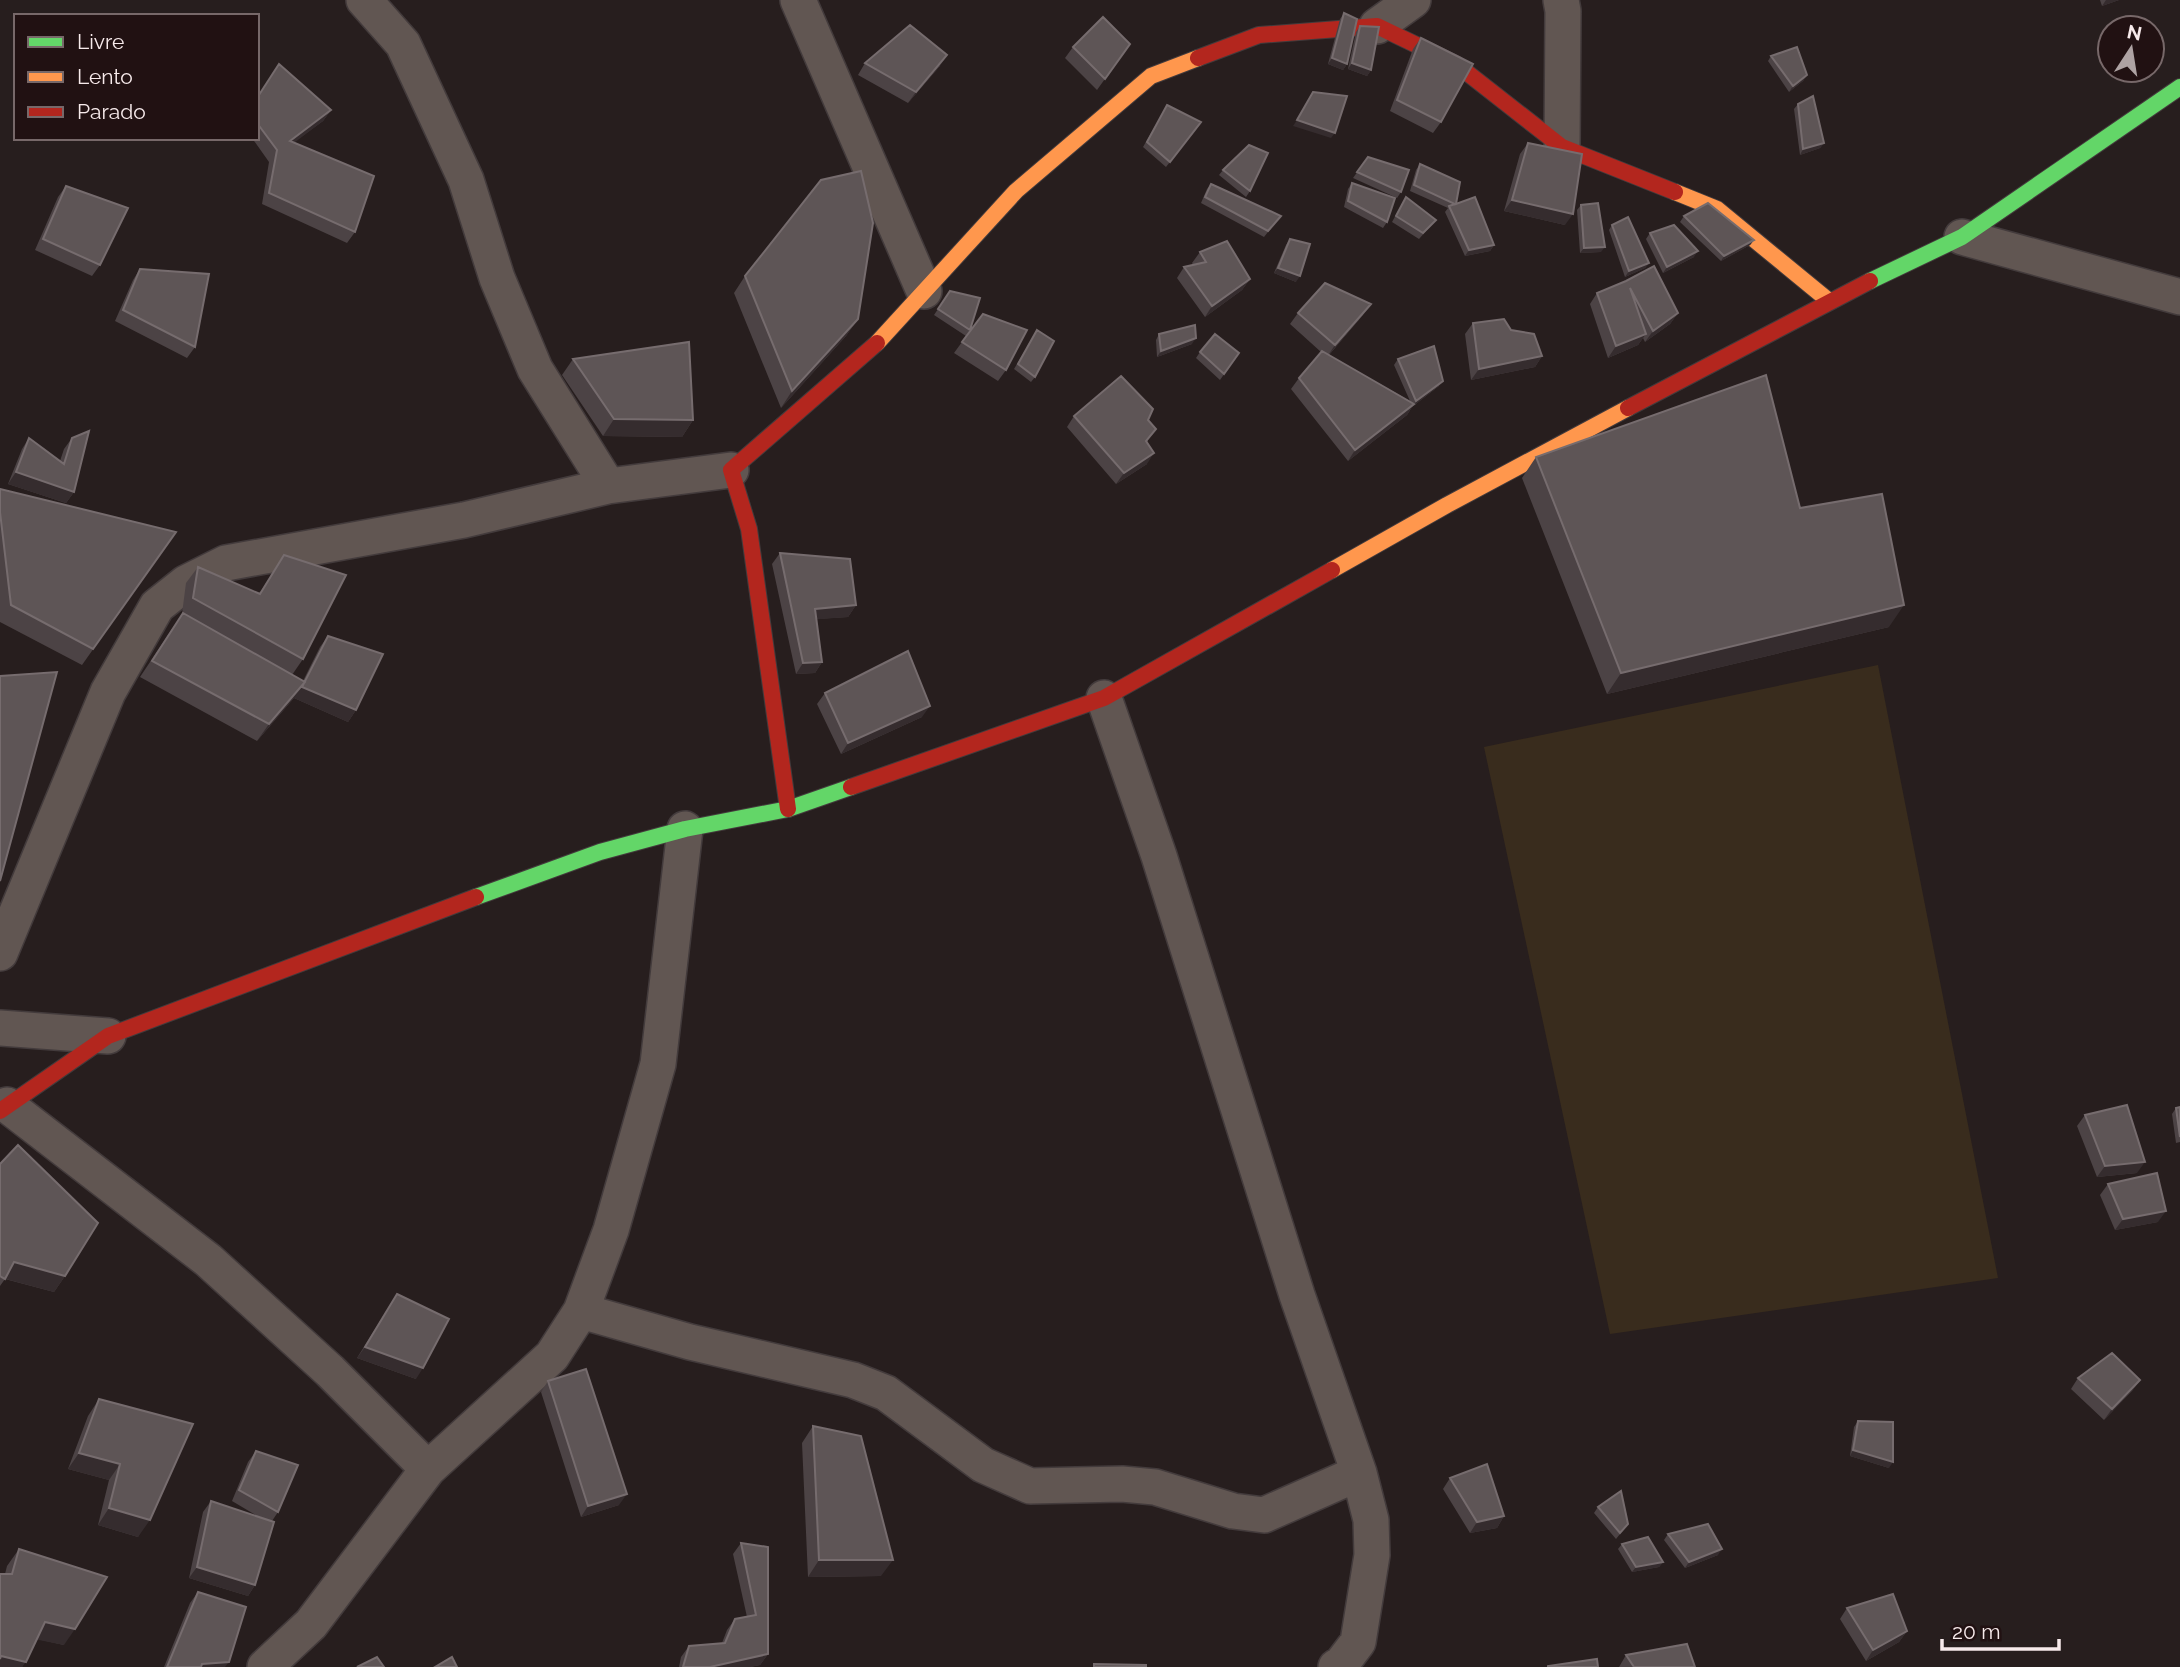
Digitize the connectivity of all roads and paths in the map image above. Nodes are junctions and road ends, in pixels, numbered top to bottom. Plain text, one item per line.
1 (364, 0) edge
2 (798, 0) edge
3 (1413, 0) edge
4 (1560, 0) edge
5 (1377, 26) junction
6 (2180, 87) edge
7 (1562, 147) junction
8 (1962, 237) junction
9 (923, 291) junction
10 (2180, 297) edge
11 (1829, 302) junction
12 (731, 470) junction
13 (608, 486) junction
14 (1104, 698) junction
15 (788, 809) junction
16 (685, 829) junction
17 (0, 953) edge
18 (0, 1028) edge
19 (108, 1036) junction
20 (3, 1108) edge
21 (581, 1311) junction
22 (428, 1469) junction
23 (1359, 1473) junction
24 (265, 1667) edge
25 (1336, 1667) edge

1 - 13 street
2 - 9 street
3 - 5 street
4 - 7 street
5 - 7 street
5 - 9 street
6 - 8 street
7 - 11 street
8 - 10 street
8 - 11 street
9 - 12 street
11 - 14 street
12 - 13 street
12 - 15 street
13 - 17 street
14 - 15 street
14 - 23 street
15 - 16 street
16 - 19 street
16 - 21 street
18 - 19 street
19 - 20 street
20 - 22 street
21 - 22 street
21 - 23 street
22 - 24 street
23 - 25 street

